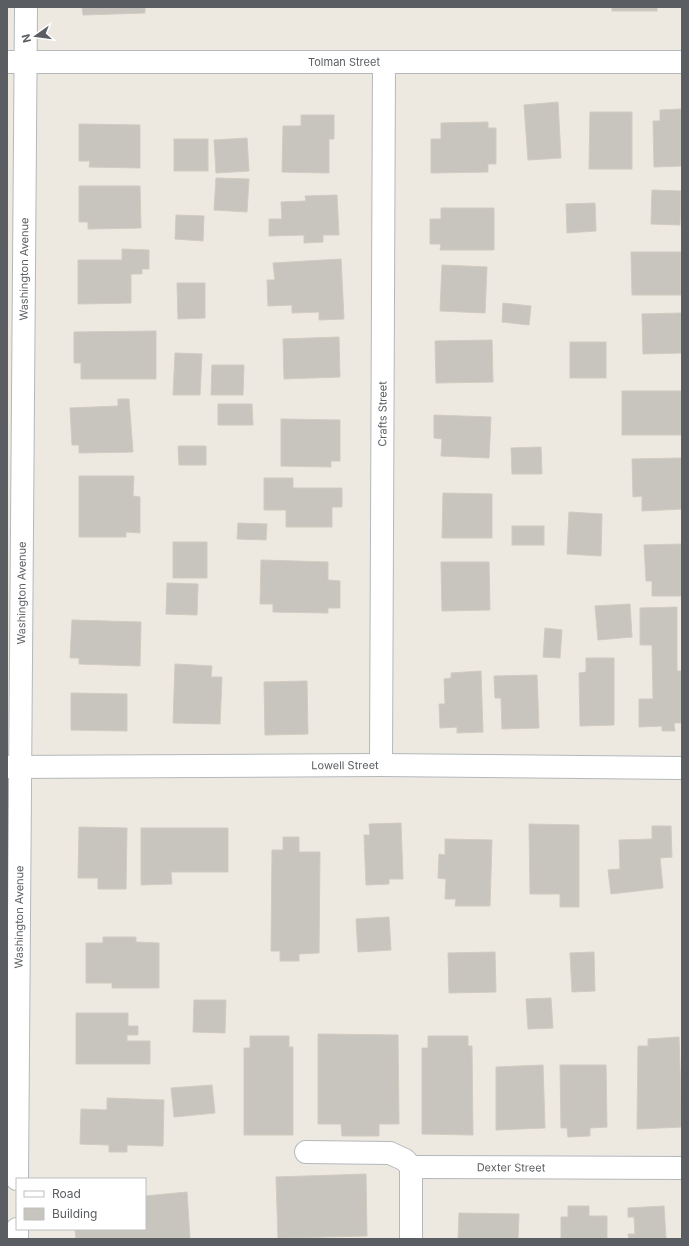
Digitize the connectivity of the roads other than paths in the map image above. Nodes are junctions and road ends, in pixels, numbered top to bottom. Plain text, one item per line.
1 (26, 7) edge
2 (16, 62) edge
3 (384, 62) junction
4 (682, 62) edge
5 (381, 765) junction
6 (13, 767) edge
7 (682, 768) edge
8 (306, 1152) dead end
9 (411, 1167) junction
10 (682, 1168) edge
11 (17, 1178) edge
12 (411, 1239) edge

1 - 2 street, Washington Avenue
2 - 3 street, Tolman Street
2 - 6 street, Washington Avenue
3 - 4 street, Tolman Street
3 - 5 street, Crafts Street
5 - 6 street, Lowell Street
5 - 7 street, Lowell Street
6 - 11 street, Washington Avenue
8 - 9 street
9 - 10 street, Dexter Street
9 - 12 street

